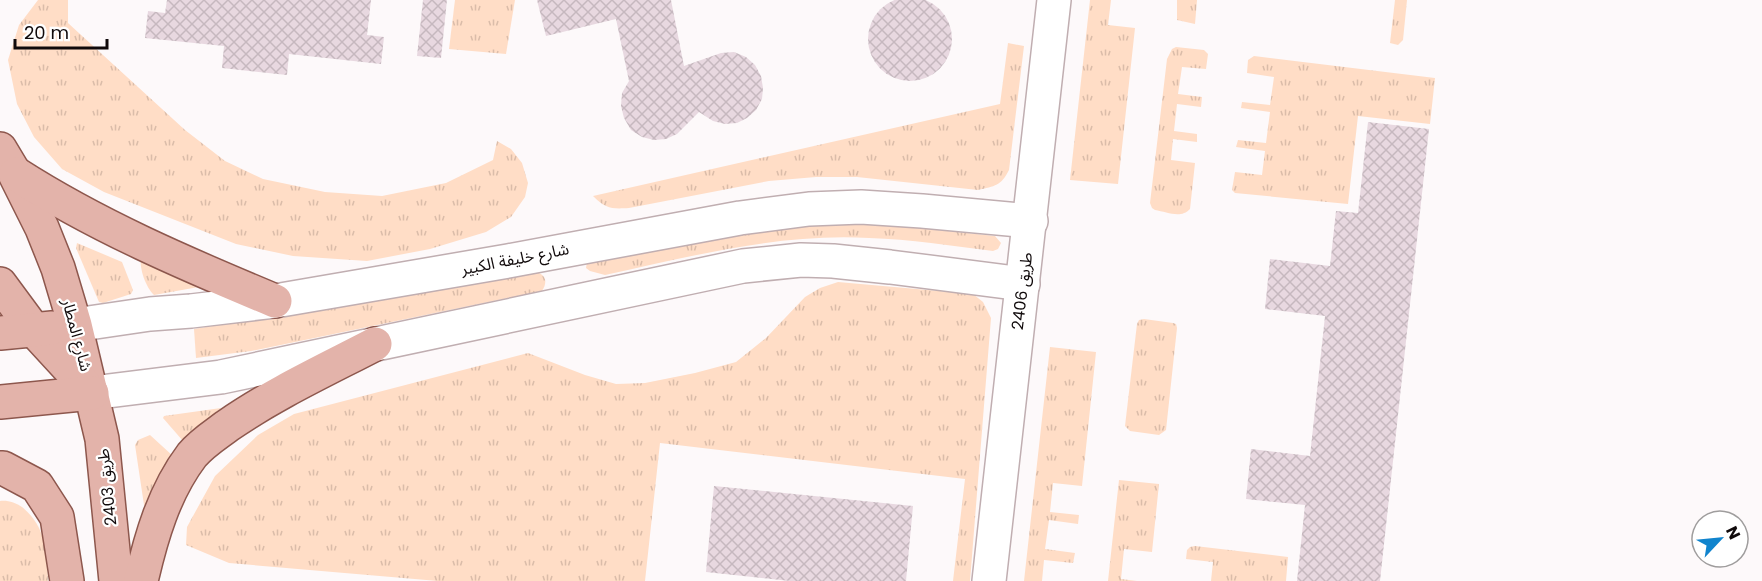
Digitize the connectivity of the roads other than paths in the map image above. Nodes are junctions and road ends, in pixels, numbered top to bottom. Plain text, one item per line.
1 (1054, 0) edge
2 (8, 162) edge
3 (1031, 221) junction
4 (570, 248) junction
5 (0, 284) edge
6 (1023, 284) junction
7 (275, 301) junction
8 (565, 303) junction
9 (75, 325) junction
10 (34, 330) junction
11 (0, 333) edge
12 (375, 344) junction
13 (92, 393) junction
14 (0, 402) edge
15 (0, 468) edge
16 (67, 581) edge
17 (117, 581) edge
18 (141, 581) edge
19 (989, 581) edge

1 - 3 street, طريق 2406
2 - 7 main road
2 - 9 main road, شارع المطار
3 - 4 street, شارع خليفة الكبير
3 - 6 street, طريق 2406
4 - 7 street, شارع خليفة الكبير
4 - 8 street
5 - 10 main road, شارع المطار
6 - 8 street
6 - 19 street, طريق 2406
7 - 9 street, شارع خليفة الكبير
8 - 12 street
9 - 10 main road, شارع خليفة الكبير
9 - 13 main road, شارع المطار
10 - 11 main road, شارع خليفة الكبير
10 - 13 main road, شارع المطار
12 - 13 street
12 - 18 main road
13 - 14 main road
13 - 17 main road, طريق 2403
15 - 16 main road

